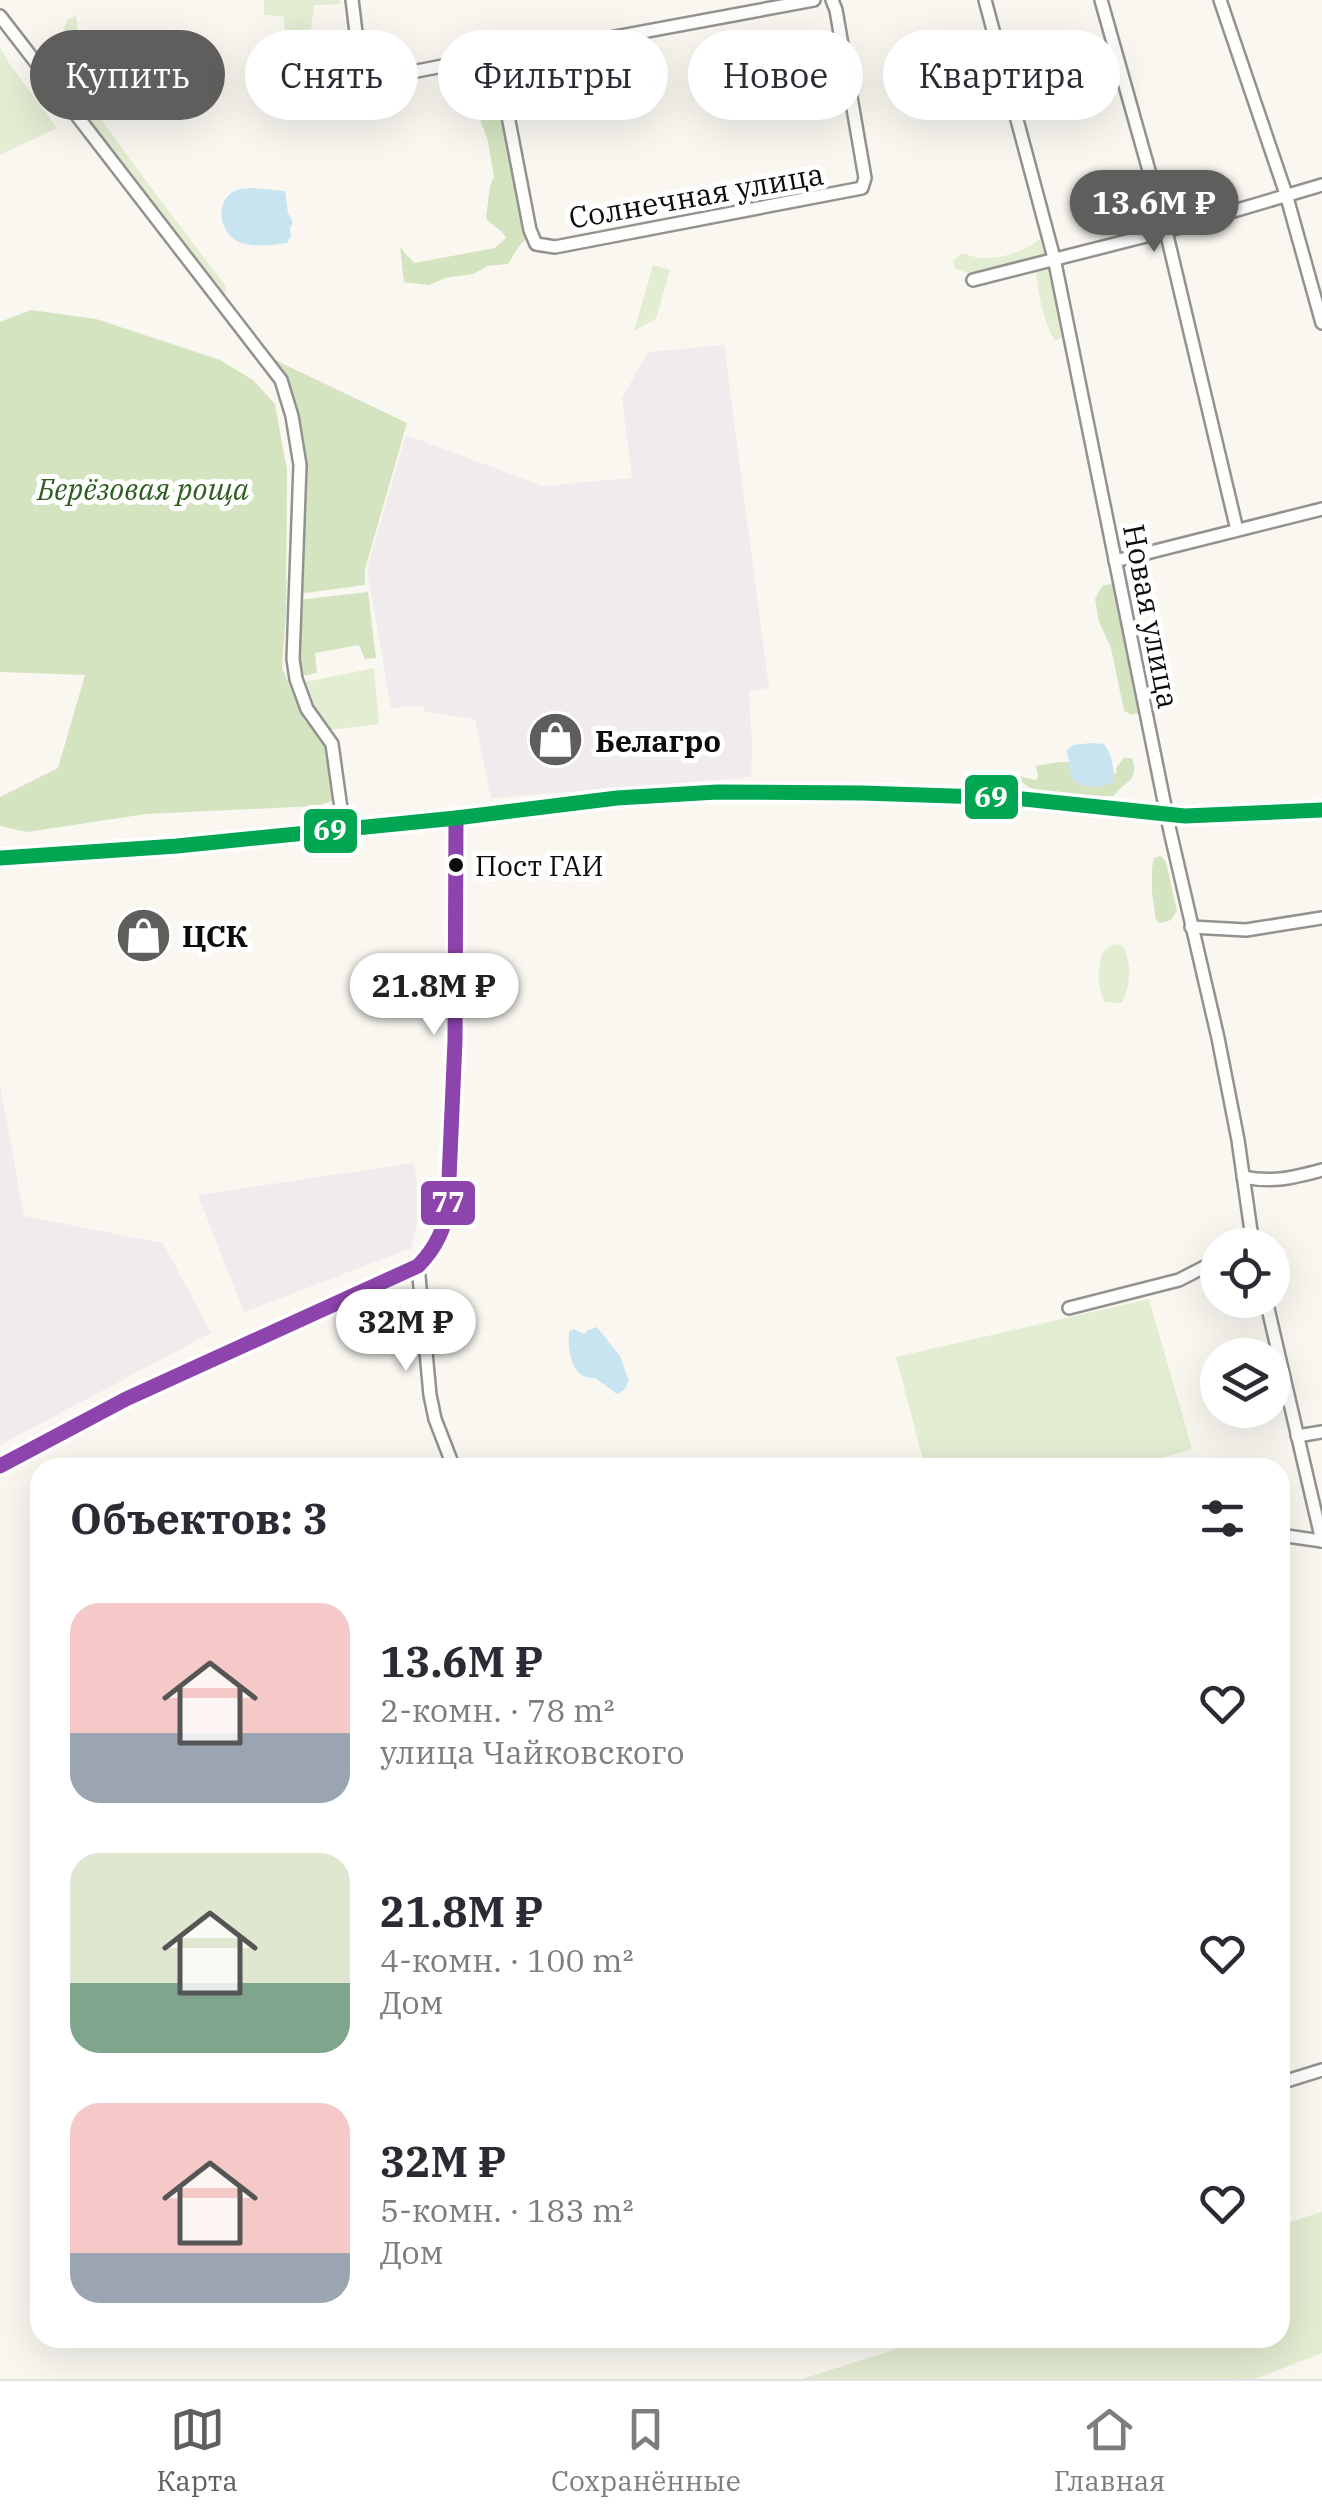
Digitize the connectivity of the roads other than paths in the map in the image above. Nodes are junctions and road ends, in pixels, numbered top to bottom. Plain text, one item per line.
1 (352, 0) edge
2 (814, 0) edge
3 (832, 0) edge
4 (986, 0) edge
5 (1101, 0) edge
6 (1220, 0) edge
7 (0, 16) edge
8 (653, 30) edge
9 (438, 68) edge
10 (509, 120) edge
11 (1322, 185) edge
12 (1286, 194) junction
13 (1166, 231) junction
14 (1054, 258) junction
15 (973, 280) dead end
16 (1322, 323) edge
17 (1322, 509) edge
18 (1237, 530) junction
19 (1115, 561) junction
20 (1322, 810) edge
21 (1166, 815) junction
22 (456, 818) junction
23 (344, 830) junction
24 (0, 858) edge
25 (1322, 918) edge
26 (1191, 928) junction
27 (1322, 1170) edge
28 (1243, 1177) junction
29 (1248, 1228) edge
30 (418, 1266) junction
31 (1200, 1269) edge
32 (1069, 1308) dead end
33 (1270, 1318) edge
34 (1322, 1432) edge
35 (1298, 1436) junction
36 (450, 1458) edge
37 (0, 1466) edge
38 (1290, 1536) edge
39 (1322, 1541) edge
40 (1322, 2070) edge
41 (1290, 2080) edge

1 - 9 street
2 - 8 street
3 - 10 street, Солнечная улица
4 - 14 street, Новая улица
5 - 13 street
6 - 12 street
7 - 23 street
11 - 12 street
12 - 13 street
12 - 16 street
13 - 14 street
13 - 18 street
14 - 15 street
14 - 19 street, Новая улица
17 - 18 street
18 - 19 street
19 - 21 street, Новая улица
20 - 21 main road
21 - 22 main road
21 - 26 street, Новая улица
22 - 23 main road
22 - 30 street
23 - 24 main road
25 - 26 street
26 - 28 street, Новая улица
27 - 28 street
28 - 29 street, Новая улица
30 - 36 street
30 - 37 street
31 - 32 street
33 - 35 street
34 - 35 street
35 - 39 street
38 - 39 street
40 - 41 street

